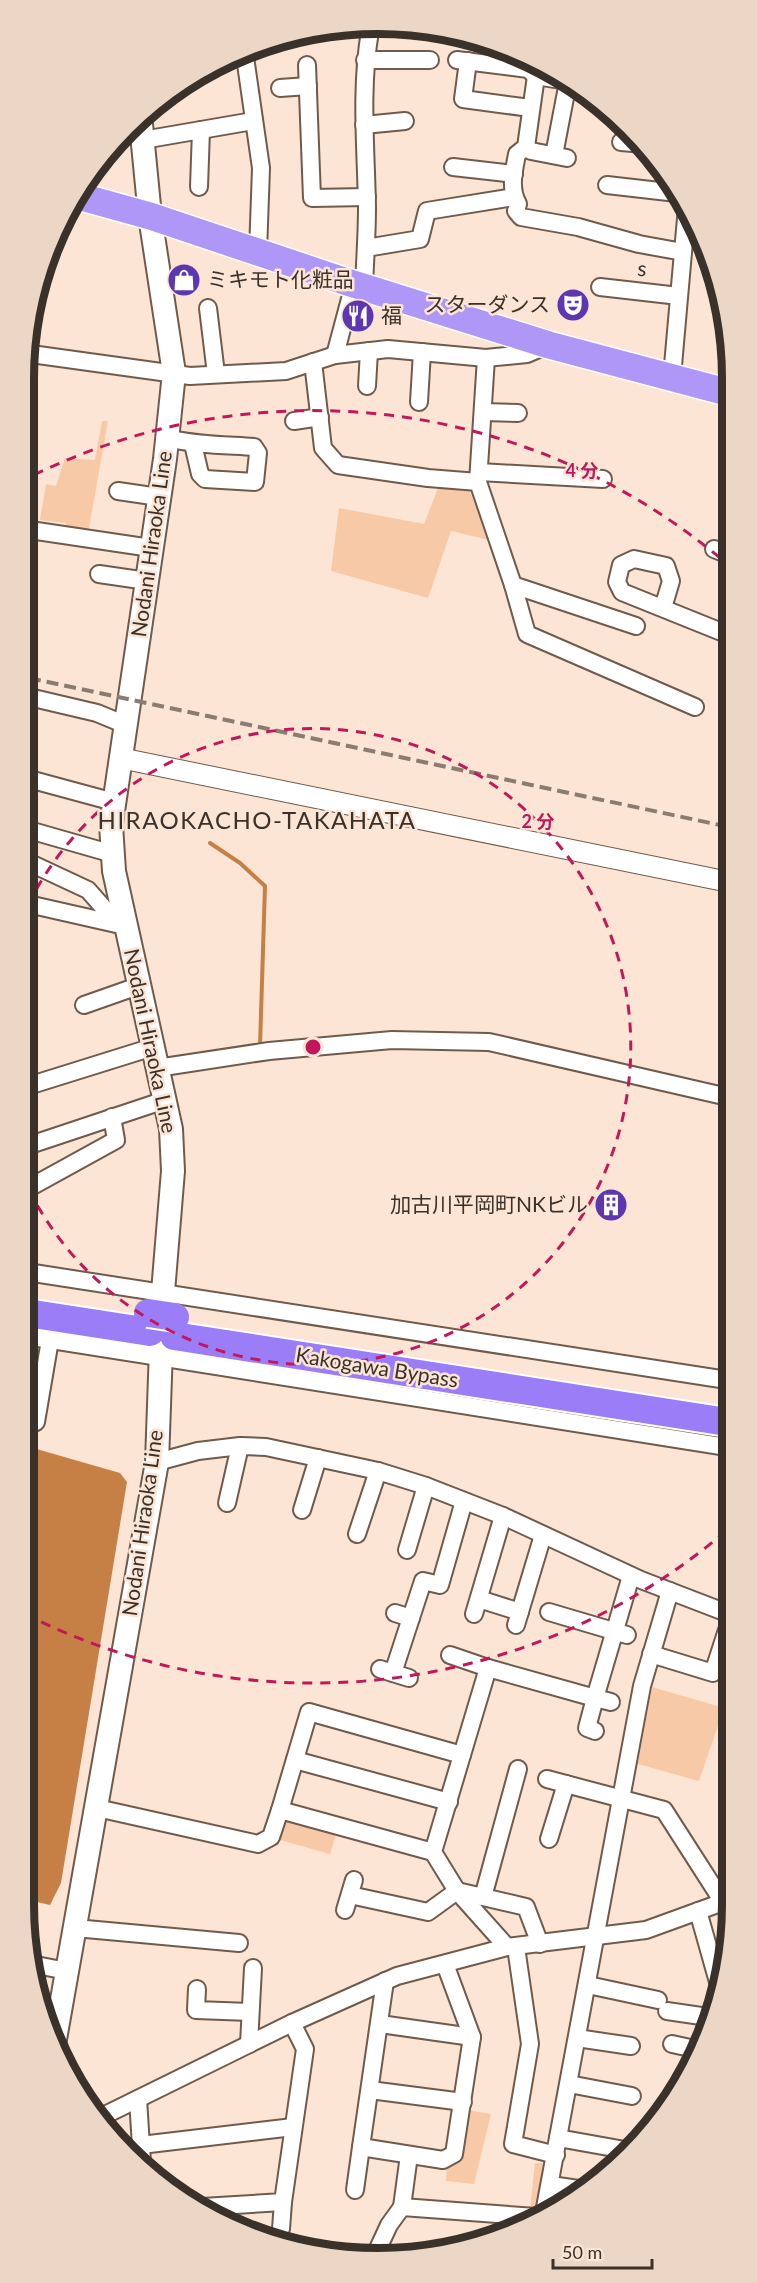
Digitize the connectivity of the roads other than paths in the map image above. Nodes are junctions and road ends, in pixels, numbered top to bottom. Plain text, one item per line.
1 (369, 34) edge
2 (365, 60) junction
3 (430, 60) dead end
4 (247, 61) edge
5 (307, 65) dead end
6 (536, 76) junction
7 (544, 77) edge
8 (308, 86) junction
9 (264, 87) junction
10 (567, 90) edge
11 (530, 108) junction
12 (253, 121) junction
13 (405, 121) dead end
14 (364, 125) junction
15 (201, 130) junction
16 (142, 132) edge
17 (621, 142) dead end
18 (629, 143) edge
19 (526, 147) junction
20 (453, 167) dead end
21 (514, 174) junction
22 (607, 185) dead end
23 (199, 187) dead end
24 (668, 192) edge
25 (366, 197) junction
26 (514, 197) junction
27 (86, 198) edge
28 (150, 216) junction
29 (686, 223) edge
30 (366, 248) junction
31 (258, 252) junction
32 (683, 252) junction
33 (359, 285) junction
34 (600, 287) dead end
35 (679, 296) junction
36 (208, 308) dead end
37 (549, 345) junction
38 (369, 351) junction
39 (422, 352) junction
40 (35, 355) edge
41 (335, 355) junction
42 (486, 358) junction
43 (313, 362) junction
44 (174, 373) junction
45 (216, 375) junction
46 (672, 377) junction
47 (367, 386) dead end
48 (722, 391) edge
49 (419, 402) dead end
50 (483, 412) junction
51 (518, 413) dead end
52 (320, 417) junction
53 (294, 421) dead end
54 (167, 438) junction
55 (193, 444) junction
56 (479, 477) junction
57 (603, 479) dead end
58 (118, 491) dead end
59 (159, 498) junction
60 (34, 531) edge
61 (151, 549) junction
62 (99, 574) dead end
63 (147, 581) junction
64 (513, 585) junction
65 (663, 608) dead end
66 (636, 626) dead end
67 (722, 632) edge
68 (34, 698) edge
69 (695, 707) dead end
70 (126, 725) junction
71 (120, 758) junction
72 (34, 780) edge
73 (114, 802) junction
74 (34, 831) edge
75 (112, 854) junction
76 (34, 865) edge
77 (722, 881) edge
78 (34, 907) edge
79 (125, 926) junction
80 (138, 986) junction
81 (84, 1005) dead end
82 (155, 1057) junction
83 (34, 1085) edge
84 (722, 1095) edge
85 (165, 1100) junction
86 (112, 1118) junction
87 (34, 1144) edge
88 (34, 1185) edge
89 (34, 1275) edge
90 (34, 1296) edge
91 (34, 1314) edge
92 (162, 1325) junction
93 (34, 1337) edge
94 (50, 1340) junction
95 (722, 1379) edge
96 (722, 1402) edge
97 (722, 1421) edge
98 (36, 1422) dead end
99 (240, 1446) junction
100 (722, 1446) edge
101 (318, 1458) junction
102 (157, 1462) junction
103 (378, 1471) junction
104 (426, 1486) junction
105 (464, 1501) junction
106 (227, 1503) dead end
107 (302, 1510) dead end
108 (503, 1516) junction
109 (357, 1534) dead end
110 (543, 1534) junction
111 (407, 1550) dead end
112 (631, 1576) junction
113 (670, 1591) junction
114 (722, 1611) edge
115 (549, 1612) dead end
116 (621, 1634) junction
117 (722, 1645) edge
118 (651, 1654) junction
119 (450, 1655) dead end
120 (489, 1668) junction
121 (394, 1673) dead end
122 (603, 1700) junction
123 (595, 1731) dead end
124 (462, 1755) junction
125 (295, 1760) junction
126 (518, 1769) dead end
127 (547, 1779) dead end
128 (566, 1784) junction
129 (621, 1799) junction
130 (449, 1802) junction
131 (97, 1808) junction
132 (280, 1810) junction
133 (549, 1839) dead end
134 (433, 1852) junction
135 (457, 1891) junction
136 (350, 1895) dead end
137 (483, 1897) junction
138 (722, 1897) edge
139 (722, 1902) edge
140 (698, 1911) junction
141 (75, 1928) junction
142 (597, 1937) junction
143 (239, 1942) dead end
144 (540, 1944) junction
145 (511, 1947) junction
146 (445, 1964) junction
147 (40, 1966) edge
148 (253, 1968) dead end
149 (67, 1971) junction
150 (716, 1974) edge
151 (385, 1981) junction
152 (588, 1985) junction
153 (197, 1989) dead end
154 (250, 2012) junction
155 (704, 2016) edge
156 (292, 2022) junction
157 (380, 2024) junction
158 (57, 2026) edge
159 (472, 2037) junction
160 (578, 2038) junction
161 (249, 2044) junction
162 (672, 2044) dead end
163 (631, 2046) dead end
164 (691, 2048) edge
165 (568, 2084) junction
166 (370, 2090) junction
167 (632, 2096) dead end
168 (138, 2098) junction
169 (463, 2102) junction
170 (106, 2114) edge
171 (293, 2127) junction
172 (558, 2138) junction
173 (141, 2145) junction
174 (361, 2147) junction
175 (621, 2149) edge
176 (142, 2154) edge
177 (409, 2155) junction
178 (556, 2155) junction
179 (550, 2185) junction
180 (573, 2188) edge
181 (355, 2190) dead end
182 (283, 2202) junction
183 (546, 2204) edge
184 (214, 2206) edge
185 (402, 2207) junction
186 (524, 2216) edge
187 (281, 2229) dead end
188 (378, 2248) edge

1 - 2 street
2 - 3 street
2 - 14 street
4 - 9 street
5 - 8 street
6 - 7 street
6 - 11 street
6 - 11 street
8 - 9 street
8 - 25 street
9 - 12 street
10 - 19 street
11 - 19 street
12 - 15 street
12 - 31 street
13 - 14 street
14 - 25 street
15 - 16 street
15 - 23 street
16 - 28 main road, Nodani Hiraoka Line
17 - 18 street
19 - 21 street
20 - 21 street
21 - 26 street
22 - 24 street
25 - 30 street
26 - 30 street
26 - 32 street
27 - 28 highway
28 - 31 highway
28 - 44 main road, Nodani Hiraoka Line
29 - 32 street
30 - 33 street
31 - 33 highway
32 - 35 street
33 - 37 highway
33 - 41 street
34 - 35 street, s
35 - 46 street
36 - 45 street
37 - 42 street
37 - 46 highway
38 - 39 street
38 - 41 street
38 - 47 street
39 - 42 street
39 - 49 street
40 - 44 street
41 - 43 street
42 - 50 street
43 - 45 street
43 - 52 street
44 - 45 street
44 - 54 main road, Nodani Hiraoka Line
46 - 48 highway
50 - 51 street
50 - 56 street
52 - 53 street
52 - 56 street
54 - 55 street
54 - 59 main road, Nodani Hiraoka Line
55 - 55 street
56 - 57 street
56 - 64 street
58 - 59 street
59 - 61 main road, Nodani Hiraoka Line
60 - 61 street
61 - 63 main road, Nodani Hiraoka Line
62 - 63 street
63 - 70 main road, Nodani Hiraoka Line
64 - 66 street
64 - 69 street
65 - 67 street
68 - 70 street
70 - 71 main road, Nodani Hiraoka Line
71 - 73 main road, Nodani Hiraoka Line
71 - 77 street
72 - 73 street
73 - 75 main road, Nodani Hiraoka Line
74 - 75 street
75 - 79 main road, Nodani Hiraoka Line
76 - 79 street
78 - 79 street
79 - 80 main road, Nodani Hiraoka Line
80 - 81 street
80 - 82 main road, Nodani Hiraoka Line
82 - 83 street
82 - 84 street
82 - 85 main road, Nodani Hiraoka Line
85 - 86 street
85 - 92 main road, Nodani Hiraoka Line
86 - 87 street
86 - 88 street
89 - 92 street
90 - 92 highway, Kakogawa Bypass
91 - 92 highway, Kakogawa Bypass
92 - 94 street
92 - 95 street
92 - 96 highway, Kakogawa Bypass
92 - 97 highway, Kakogawa Bypass
92 - 100 street
92 - 102 main road, Nodani Hiraoka Line
93 - 94 street
94 - 98 street
99 - 101 street
99 - 102 street
99 - 106 street
101 - 103 street
101 - 107 street
102 - 131 main road, Nodani Hiraoka Line
103 - 104 street
103 - 109 street
104 - 105 street
104 - 111 street
105 - 108 street
105 - 121 street
108 - 110 street
108 - 110 street
110 - 112 street
112 - 113 street
112 - 116 street
113 - 114 street
113 - 118 street
115 - 116 street
116 - 122 street
117 - 118 street
118 - 129 street
119 - 120 street
120 - 122 street
120 - 124 street
122 - 123 street
124 - 125 street
124 - 130 street
125 - 130 street
125 - 132 street
126 - 137 street
127 - 128 street
128 - 129 street
128 - 133 street
129 - 138 street
129 - 142 street
130 - 134 street
131 - 132 street
131 - 141 main road, Nodani Hiraoka Line
132 - 134 street
134 - 135 street
135 - 136 street
135 - 137 street
135 - 145 street
137 - 144 street
139 - 140 street
140 - 142 street
140 - 150 street
141 - 143 street
141 - 149 main road, Nodani Hiraoka Line
142 - 144 street
142 - 152 street
144 - 145 street
145 - 146 street
145 - 178 street
146 - 151 street
146 - 159 street
147 - 149 street
148 - 154 street
149 - 158 main road, Nodani Hiraoka Line
151 - 156 street
151 - 157 street
152 - 155 street
152 - 160 street
153 - 154 street
154 - 161 street
156 - 161 street
156 - 171 street
157 - 159 street
157 - 166 street
159 - 169 street
160 - 163 street
160 - 165 street
161 - 168 street
162 - 164 street
165 - 167 street
165 - 172 street
166 - 169 street
166 - 174 street
168 - 170 street
168 - 173 street
169 - 177 street
171 - 173 street
171 - 182 street
172 - 175 street
172 - 178 street
173 - 176 street
174 - 177 street
174 - 181 street
177 - 185 street
178 - 179 street
179 - 180 street
179 - 183 street
182 - 184 street
182 - 187 street
185 - 186 street
185 - 188 street

